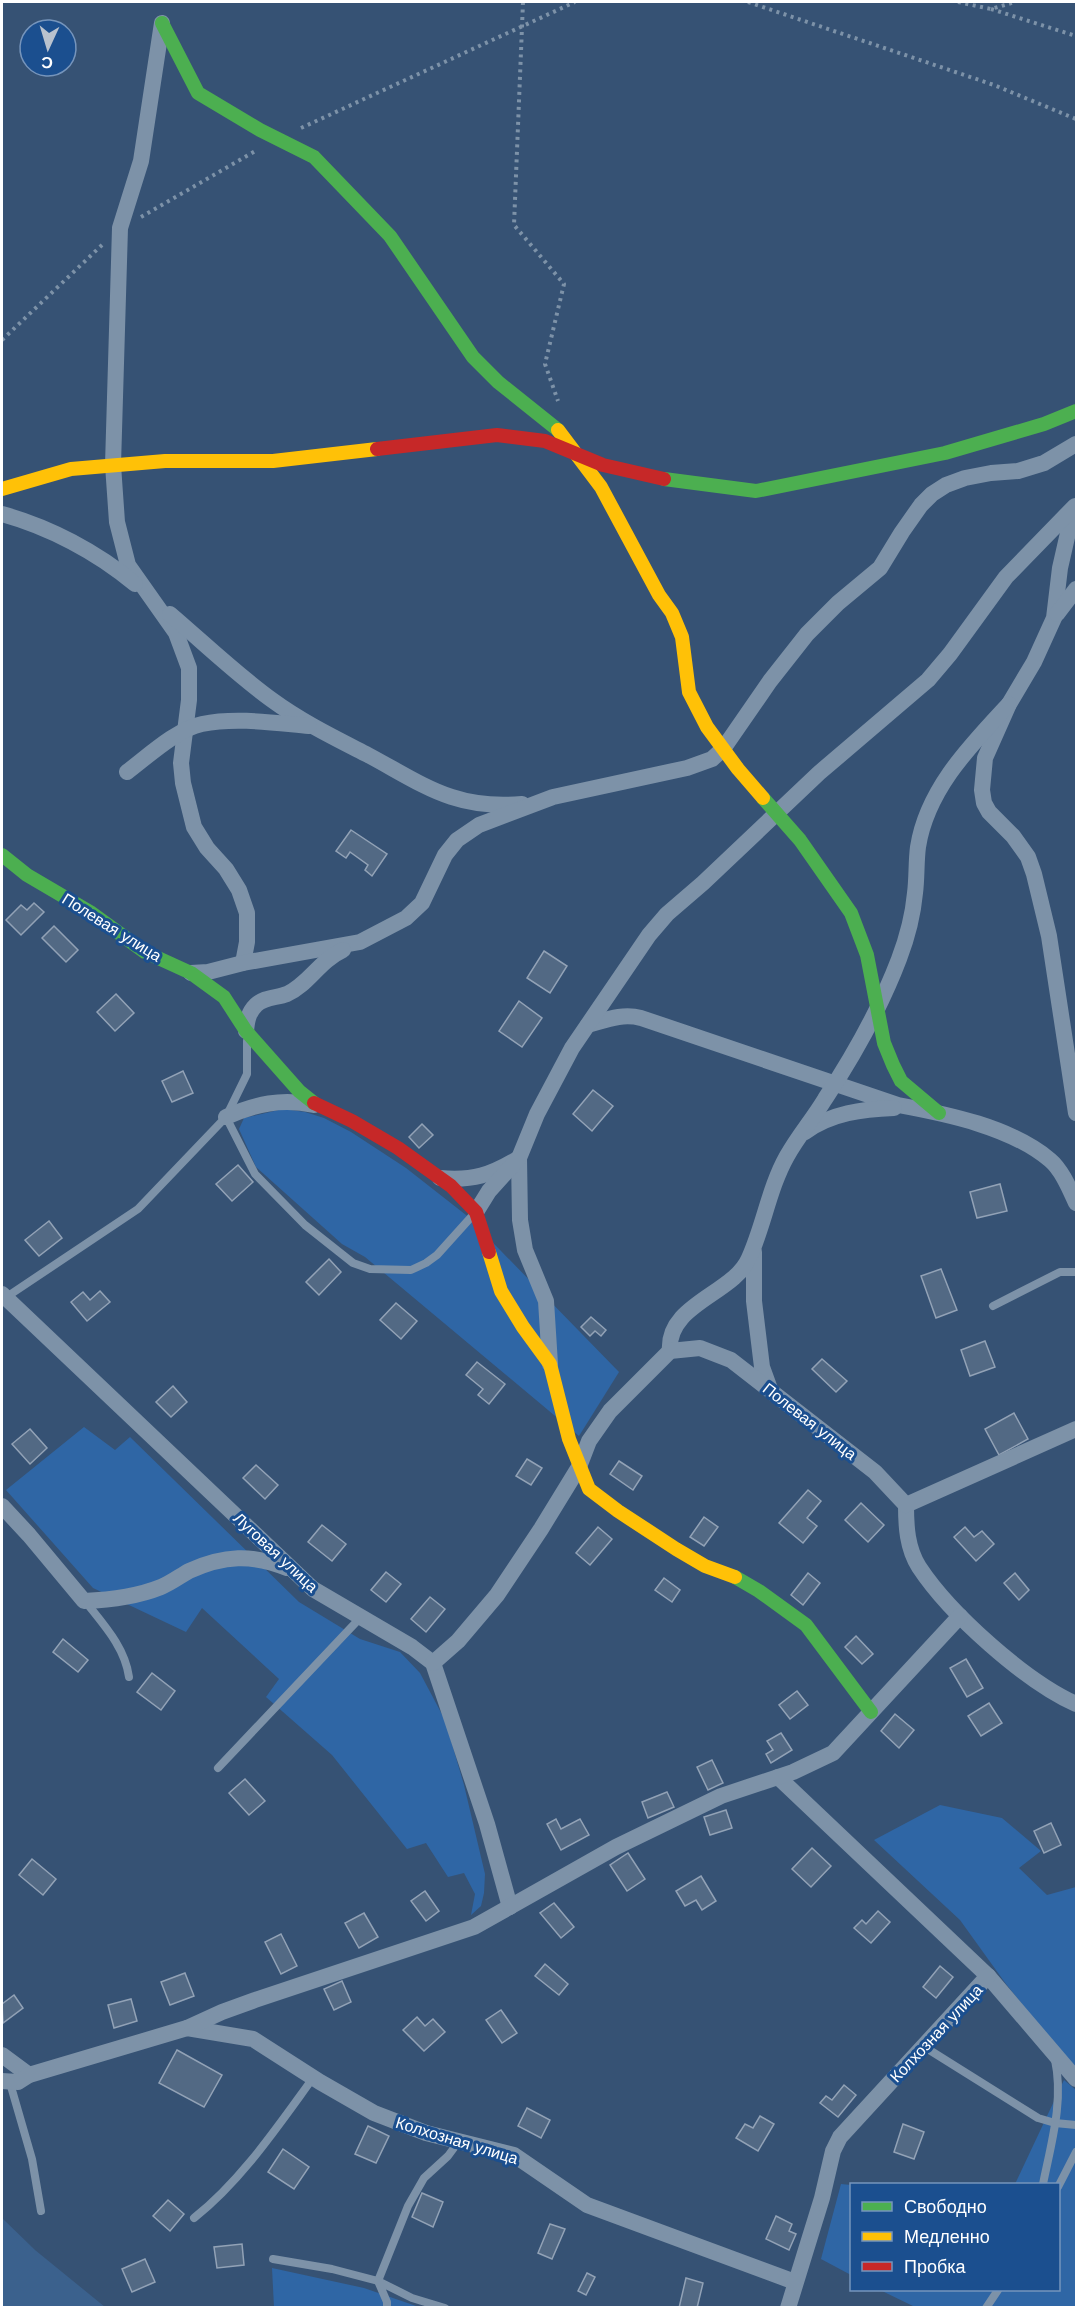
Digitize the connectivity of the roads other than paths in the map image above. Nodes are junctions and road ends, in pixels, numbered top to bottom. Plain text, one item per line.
1 (162, 23) joint
2 (1077, 411) edge
3 (1077, 444) edge
4 (577, 453) junction
5 (113, 465) junction
6 (2, 489) edge
7 (1076, 504) edge
8 (2, 514) edge
9 (1077, 589) edge
10 (154, 601) junction
11 (1054, 618) junction
12 (1009, 704) junction
13 (311, 726) junction
14 (183, 732) junction
15 (723, 749) junction
16 (127, 772) dead end
17 (538, 802) junction
18 (776, 812) junction
19 (2, 855) edge
20 (360, 942) junction
21 (243, 963) junction
22 (191, 973) junction
23 (877, 1007) junction
24 (588, 1025) junction
25 (246, 1031) junction
26 (835, 1084) junction
27 (318, 1106) junction
28 (913, 1108) junction
29 (939, 1113) junction
30 (1077, 1113) edge
31 (226, 1117) junction
32 (798, 1137) junction
33 (519, 1158) junction
34 (1051, 1161) junction
35 (440, 1178) junction
36 (1077, 1183) edge
37 (1077, 1203) edge
38 (476, 1212) junction
39 (754, 1246) junction
40 (1077, 1272) edge
41 (3, 1298) edge
42 (993, 1306) dead end
43 (670, 1351) junction
44 (550, 1364) junction
45 (770, 1390) junction
46 (1077, 1429) edge
47 (579, 1467) junction
48 (906, 1505) junction
49 (2, 1506) edge
50 (294, 1571) junction
51 (84, 1601) junction
52 (960, 1616) junction
53 (361, 1617) junction
54 (433, 1663) junction
55 (129, 1677) dead end
56 (1077, 1704) edge
57 (872, 1712) junction
58 (218, 1768) dead end
59 (778, 1777) junction
60 (510, 1907) junction
61 (988, 1976) junction
62 (187, 2028) junction
63 (923, 2046) junction
64 (1054, 2054) junction
65 (2, 2055) edge
66 (29, 2075) junction
67 (313, 2078) junction
68 (1077, 2079) edge
69 (6, 2082) edge
70 (1055, 2123) junction
71 (1077, 2125) edge
72 (459, 2141) junction
73 (1077, 2152) edge
74 (1042, 2183) edge
75 (1060, 2185) edge
76 (41, 2211) dead end
77 (194, 2218) dead end
78 (273, 2259) dead end
79 (378, 2281) junction
80 (795, 2282) junction
81 (997, 2291) edge
82 (387, 2307) edge
83 (445, 2307) edge
84 (788, 2307) edge
85 (986, 2307) edge

1 - 4 street
1 - 5 street
2 - 4 street
3 - 15 street
4 - 5 street
4 - 15 street
5 - 6 street
5 - 10 street
7 - 11 street
7 - 18 street
8 - 10 street
9 - 11 street
10 - 13 street
10 - 14 street
11 - 12 street
12 - 23 street
12 - 30 street
13 - 14 street
13 - 17 street
14 - 16 street
14 - 21 street
15 - 17 street
15 - 18 street
17 - 20 street
18 - 23 street
18 - 24 street
19 - 22 street, Полевая улица
20 - 21 street
20 - 25 street
21 - 22 street
22 - 25 street, Полевая улица
23 - 26 street
23 - 29 street
24 - 26 street
24 - 33 street
25 - 27 street, Полевая улица
25 - 31 lane
26 - 28 street
26 - 32 street
27 - 31 street, Полевая улица
27 - 35 street, Полевая улица
28 - 29 street
28 - 32 street
29 - 34 street
31 - 38 lane
31 - 41 lane
32 - 39 street
33 - 35 street
33 - 38 street
33 - 44 street
34 - 36 street
34 - 37 street
35 - 38 street, Полевая улица
38 - 44 street, Полевая улица
39 - 43 street
39 - 45 street
40 - 42 lane
41 - 50 street, Луговая улица
43 - 45 street, Полевая улица
43 - 47 street
44 - 47 street, Полевая улица
45 - 48 street, Полевая улица
46 - 48 street
47 - 54 street
47 - 57 street, Полевая улица
48 - 52 street
49 - 51 street
50 - 51 street
50 - 53 street, Луговая улица
51 - 55 lane
52 - 56 street
52 - 57 street, Колхозная улица
53 - 54 street, Луговая улица
53 - 58 lane
54 - 60 street
57 - 59 street, Колхозная улица
59 - 60 street, Колхозная улица
59 - 61 street, Колхозная улица
60 - 62 street, Колхозная улица
61 - 63 street, Колхозная улица
61 - 64 street
62 - 66 street, Колхозная улица
62 - 67 street, Колхозная улица
63 - 70 lane
63 - 80 street, Колхозная улица
64 - 68 street
64 - 70 lane
65 - 66 street
66 - 69 street, Колхозная улица
67 - 72 street, Колхозная улица
67 - 77 lane
69 - 76 lane
70 - 71 lane
70 - 74 lane
72 - 79 lane
72 - 80 street, Колхозная улица
73 - 75 lane
78 - 79 lane
79 - 82 lane
79 - 83 lane
80 - 84 street, Колхозная улица
81 - 85 lane

